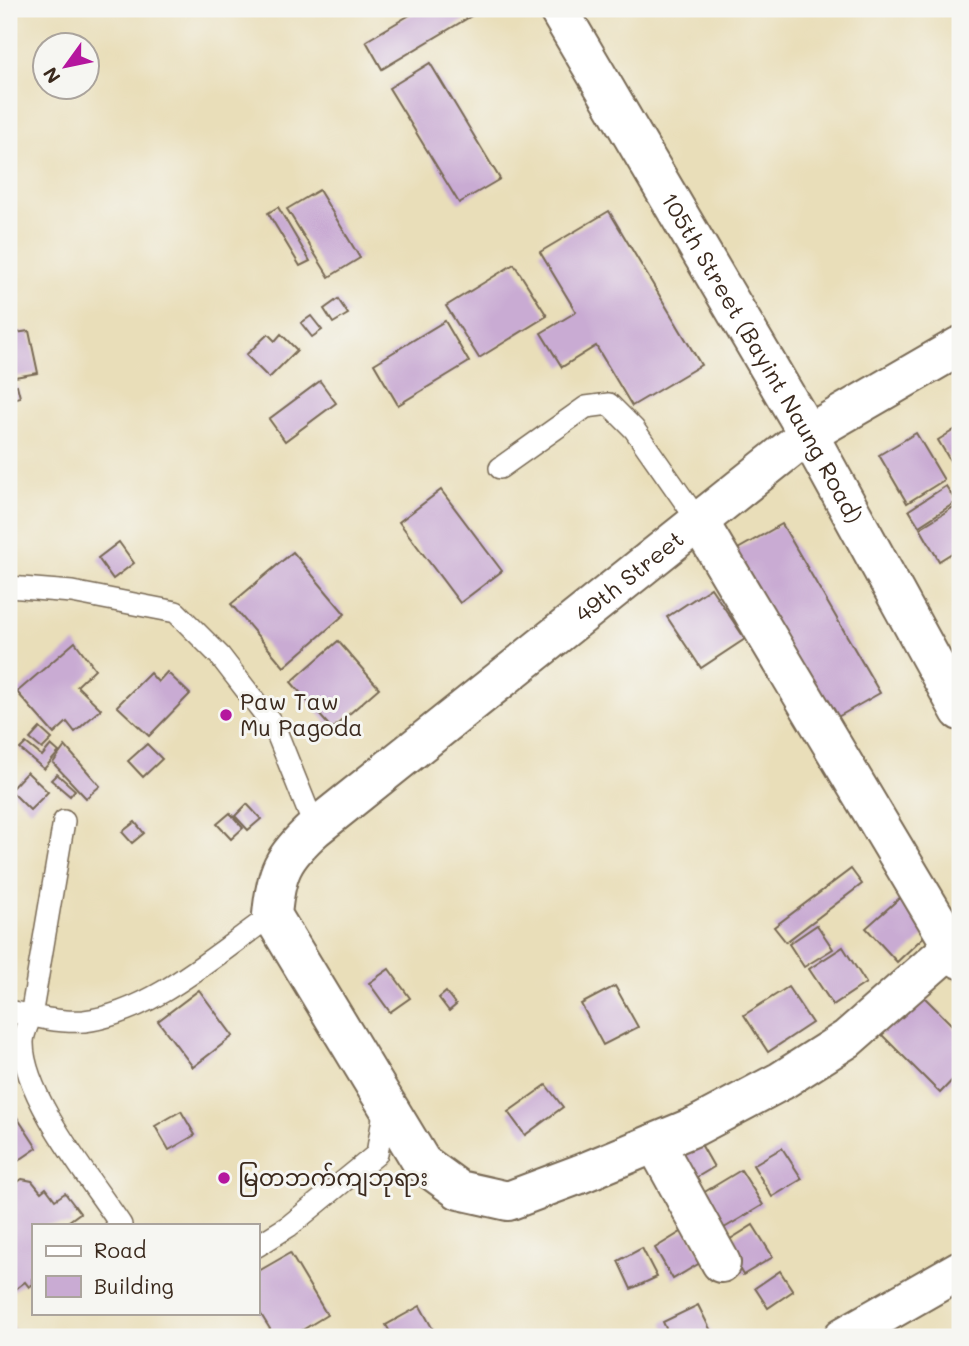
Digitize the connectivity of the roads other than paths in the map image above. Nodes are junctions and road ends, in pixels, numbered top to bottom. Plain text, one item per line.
1 (558, 9) edge
2 (960, 346) edge
3 (808, 434) junction
4 (500, 468) dead end
5 (699, 522) junction
6 (9, 587) edge
7 (960, 711) edge
8 (64, 821) dead end
9 (315, 828) junction
10 (272, 915) junction
11 (956, 953) edge
12 (9, 1011) edge
13 (31, 1016) junction
14 (385, 1101) junction
15 (655, 1143) junction
16 (120, 1224) edge
17 (259, 1245) edge
18 (721, 1263) dead end
19 (960, 1270) edge
20 (843, 1337) edge

1 - 3 street, 105th Street (Bayint Naung Road)
2 - 3 street, 49th Street
3 - 5 street, 49th Street
3 - 7 street, 105th Street (Bayint Naung Road)
4 - 5 lane
5 - 9 street, 49th Street
5 - 11 street
6 - 9 lane
8 - 13 lane
9 - 10 street, 49th Street
10 - 13 lane
10 - 14 street
11 - 15 street
12 - 13 lane
13 - 16 lane
14 - 15 street
14 - 17 lane
15 - 18 street
19 - 20 street

